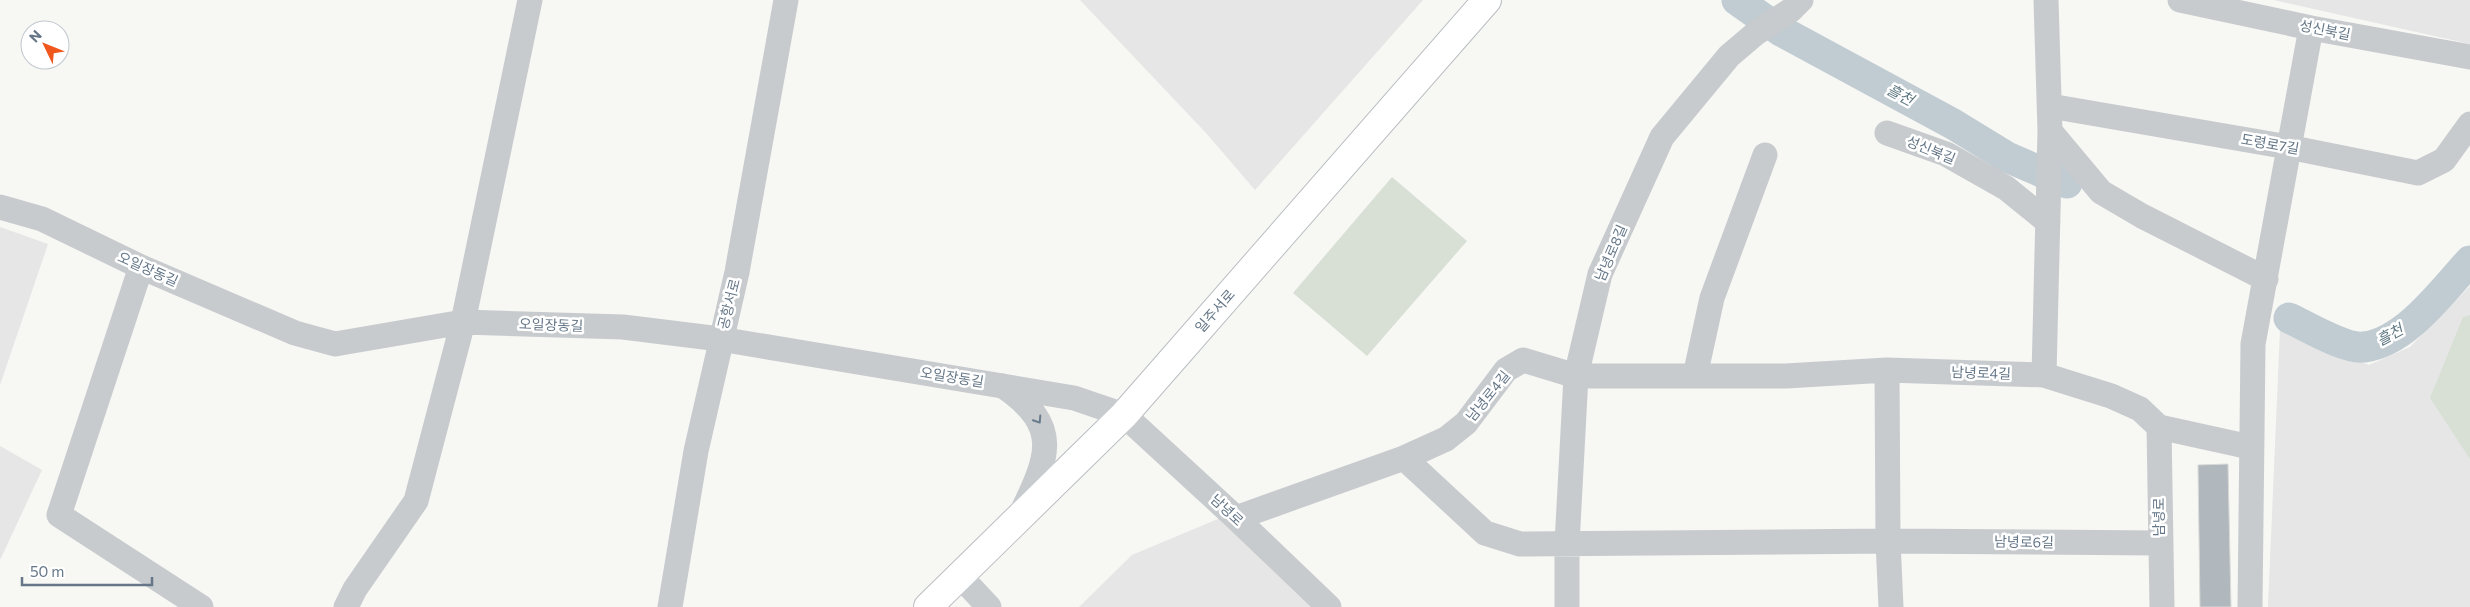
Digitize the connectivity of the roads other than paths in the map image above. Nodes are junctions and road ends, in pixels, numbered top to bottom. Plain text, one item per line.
1 (530, 0) edge
2 (786, 0) edge
3 (1487, 0) edge
4 (2046, 0) edge
5 (2180, 0) edge
6 (1796, 5) edge
7 (2311, 28) junction
8 (2470, 57) edge
9 (2050, 106) junction
10 (2470, 124) edge
11 (2050, 131) junction
12 (1887, 133) dead end
13 (2288, 147) junction
14 (1765, 156) dead end
15 (0, 207) edge
16 (2048, 222) junction
17 (140, 267) junction
18 (2266, 280) junction
19 (463, 322) junction
20 (720, 339) junction
21 (1887, 370) junction
22 (2044, 375) junction
23 (1576, 376) junction
24 (1695, 376) junction
25 (1003, 386) junction
26 (1124, 415) junction
27 (2159, 427) junction
28 (2250, 447) junction
29 (1404, 458) junction
30 (1019, 518) junction
31 (1236, 518) junction
32 (1888, 541) junction
33 (2160, 543) junction
34 (1567, 544) junction
35 (959, 575) junction
36 (201, 607) edge
37 (346, 607) edge
38 (670, 607) edge
39 (928, 607) edge
40 (989, 607) edge
41 (1329, 607) edge
42 (1568, 607) edge
43 (1891, 607) edge
44 (2162, 607) edge
45 (2250, 607) edge

1 - 19 street
2 - 20 street, 공항서로
3 - 26 main road, 일주서로
4 - 9 street
5 - 7 street, 성신북길
6 - 23 street, 남녕로8길
7 - 8 street, 성신북길
7 - 13 street
9 - 11 street
9 - 13 street, 도령로7길
10 - 13 street, 도령로7길
11 - 16 street
11 - 18 street
12 - 16 street, 성신북길
13 - 18 street
14 - 24 street
15 - 17 street, 오일장동길
16 - 22 street
17 - 19 street, 오일장동길
17 - 36 street
18 - 28 street
19 - 20 street, 오일장동길
19 - 37 street
20 - 25 street, 오일장동길
20 - 38 street, 공항서로
21 - 22 street, 남녕로4길
21 - 24 street, 남녕로4길
21 - 32 street
22 - 27 street, 남녕로4길
23 - 24 street, 남녕로4길
23 - 29 street, 남녕로4길
23 - 34 street, 남녕로8길
25 - 26 street, 오일장동길
25 -> 30 street
26 - 30 main road, 일주서로
26 - 31 street, 남녕로
27 - 28 street
27 - 33 street, 남녕로
28 - 45 street
29 - 31 street, 남녕로4길
29 - 34 street
30 - 35 main road, 일주서로
31 - 41 street, 남녕로
32 - 33 street, 남녕로6길
32 - 34 street, 남녕로6길
32 - 43 street
33 - 44 street, 남녕로
34 - 42 street, 남녕로8길
35 - 39 main road, 일주서로
35 - 40 street

